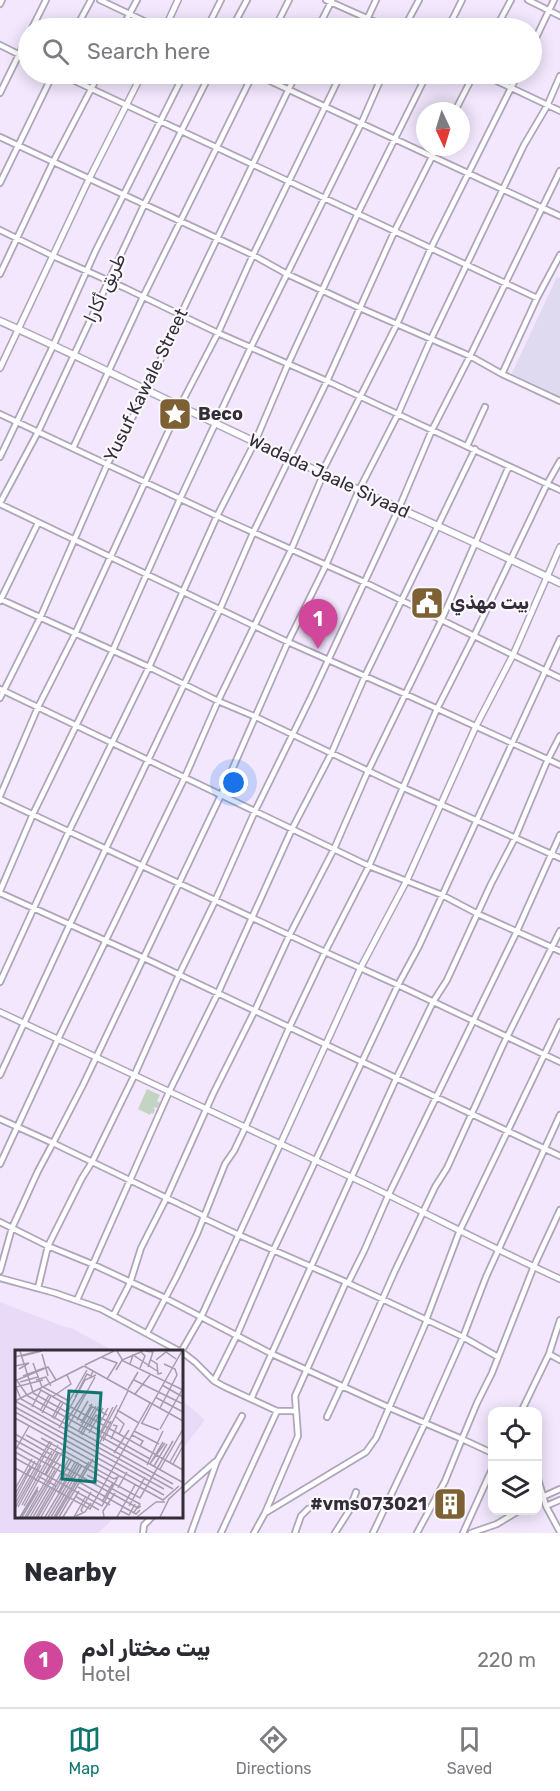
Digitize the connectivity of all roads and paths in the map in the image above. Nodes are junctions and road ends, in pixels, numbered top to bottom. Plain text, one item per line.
1 (46, 0) edge
2 (91, 0) edge
3 (100, 0) edge
4 (137, 0) edge
5 (178, 0) edge
6 (221, 0) edge
7 (247, 0) edge
8 (289, 0) edge
9 (376, 0) edge
10 (419, 0) edge
11 (462, 0) edge
12 (511, 0) edge
13 (528, 0) edge
14 (554, 0) edge
15 (329, 1) edge
16 (549, 10) junction
17 (130, 14) junction
18 (560, 16) edge
19 (37, 18) edge
20 (81, 18) edge
21 (128, 18) edge
22 (138, 18) edge
23 (170, 18) edge
24 (212, 18) edge
25 (237, 18) edge
26 (280, 18) edge
27 (322, 18) edge
28 (368, 18) joint
29 (409, 18) edge
30 (453, 18) edge
31 (501, 18) edge
32 (542, 24) edge
33 (0, 45) edge
34 (18, 54) edge
35 (18, 56) edge
36 (560, 76) edge
37 (48, 84) edge
38 (81, 84) edge
39 (94, 84) edge
40 (137, 84) edge
41 (179, 84) edge
42 (205, 84) edge
43 (249, 84) edge
44 (279, 84) edge
45 (291, 84) edge
46 (336, 84) edge
47 (379, 84) edge
48 (422, 84) edge
49 (469, 84) edge
50 (505, 84) edge
51 (513, 84) edge
52 (512, 87) junction
53 (289, 88) junction
54 (91, 89) junction
55 (0, 93) edge
56 (460, 102) edge
57 (126, 106) junction
58 (547, 106) junction
59 (325, 107) junction
60 (560, 111) edge
61 (161, 121) junction
62 (361, 124) junction
63 (181, 132) junction
64 (0, 138) edge
65 (395, 140) junction
66 (18, 146) junction
67 (216, 148) junction
68 (433, 157) junction
69 (52, 162) junction
70 (252, 165) junction
71 (560, 171) edge
72 (468, 174) junction
73 (89, 179) junction
74 (288, 182) junction
75 (0, 183) edge
76 (504, 189) junction
77 (124, 195) junction
78 (325, 198) junction
79 (144, 205) junction
80 (543, 208) junction
81 (358, 213) junction
82 (560, 216) edge
83 (181, 222) junction
84 (0, 230) edge
85 (395, 230) junction
86 (17, 238) junction
87 (217, 239) junction
88 (431, 248) junction
89 (253, 255) junction
90 (560, 255) edge
91 (53, 256) junction
92 (467, 266) junction
93 (87, 271) junction
94 (0, 274) edge
95 (287, 274) junction
96 (109, 280) junction
97 (506, 282) junction
98 (324, 290) junction
99 (143, 297) junction
100 (537, 298) junction
101 (360, 308) junction
102 (180, 315) junction
103 (0, 321) edge
104 (397, 324) junction
105 (18, 329) junction
106 (218, 333) junction
107 (431, 339) junction
108 (53, 346) junction
109 (250, 348) junction
110 (74, 356) junction
111 (470, 356) junction
112 (288, 364) junction
113 (0, 368) edge
114 (109, 372) junction
115 (502, 374) junction
116 (327, 381) junction
117 (147, 390) junction
118 (360, 396) junction
119 (560, 401) edge
120 (180, 406) junction
121 (485, 407) dead end
122 (0, 414) edge
123 (398, 414) junction
124 (18, 422) junction
125 (216, 423) junction
126 (432, 430) junction
127 (38, 432) junction
128 (255, 442) junction
129 (467, 446) junction
130 (73, 448) junction
131 (475, 449) junction
132 (0, 457) edge
133 (290, 458) junction
134 (560, 461) edge
135 (107, 465) junction
136 (509, 466) junction
137 (322, 472) junction
138 (145, 482) junction
139 (547, 484) junction
140 (560, 489) edge
141 (359, 490) junction
142 (180, 499) junction
143 (0, 504) edge
144 (399, 508) junction
145 (217, 516) junction
146 (38, 523) junction
147 (437, 526) junction
148 (253, 533) junction
149 (74, 539) junction
150 (475, 543) junction
151 (560, 547) edge
152 (291, 550) junction
153 (111, 556) junction
154 (511, 559) junction
155 (326, 565) junction
156 (146, 573) junction
157 (546, 576) junction
158 (364, 582) junction
159 (560, 583) edge
160 (182, 592) junction
161 (0, 600) edge
162 (402, 601) junction
163 (220, 609) junction
164 (40, 618) junction
165 (441, 621) junction
166 (255, 626) junction
167 (75, 634) junction
168 (474, 636) junction
169 (560, 639) edge
170 (288, 642) junction
171 (113, 650) junction
172 (513, 655) junction
173 (328, 660) junction
174 (149, 667) junction
175 (545, 671) junction
176 (365, 676) junction
177 (560, 678) edge
178 (184, 684) junction
179 (2, 689) edge
180 (405, 694) junction
181 (0, 698) edge
182 (218, 701) junction
183 (38, 707) junction
184 (437, 709) junction
185 (256, 717) junction
186 (76, 726) junction
187 (476, 726) junction
188 (292, 735) junction
189 (560, 736) edge
190 (113, 743) junction
191 (512, 743) junction
192 (331, 754) junction
193 (148, 759) junction
194 (548, 759) junction
195 (560, 765) edge
196 (368, 771) junction
197 (185, 777) junction
198 (404, 788) junction
199 (221, 795) junction
200 (0, 798) edge
201 (441, 804) junction
202 (255, 811) junction
203 (33, 814) junction
204 (477, 820) junction
205 (292, 829) junction
206 (69, 831) junction
207 (560, 836) edge
208 (515, 838) junction
209 (106, 849) junction
210 (334, 849) junction
211 (552, 855) junction
212 (560, 858) edge
213 (143, 866) junction
214 (369, 866) junction
215 (407, 880) junction
216 (178, 883) junction
217 (0, 892) edge
218 (442, 895) junction
219 (215, 901) junction
220 (34, 908) junction
221 (478, 914) junction
222 (252, 917) junction
223 (70, 924) junction
224 (517, 930) junction
225 (560, 931) edge
226 (290, 934) junction
227 (107, 941) junction
228 (552, 948) junction
229 (560, 951) edge
230 (325, 952) junction
231 (144, 958) junction
232 (361, 967) junction
233 (179, 975) junction
234 (0, 982) edge
235 (398, 985) junction
236 (218, 993) junction
237 (433, 1002) junction
238 (255, 1010) junction
239 (0, 1012) edge
240 (472, 1021) junction
241 (560, 1022) edge
242 (24, 1023) junction
243 (289, 1028) junction
244 (507, 1037) junction
245 (58, 1039) junction
246 (326, 1044) junction
247 (544, 1055) junction
248 (96, 1057) junction
249 (362, 1060) junction
250 (560, 1062) edge
251 (0, 1075) edge
252 (134, 1076) junction
253 (396, 1079) junction
254 (169, 1092) junction
255 (436, 1097) junction
256 (207, 1109) junction
257 (472, 1114) junction
258 (560, 1115) edge
259 (0, 1119) edge
260 (17, 1126) junction
261 (245, 1128) junction
262 (508, 1130) junction
263 (53, 1143) junction
264 (280, 1145) junction
265 (544, 1148) junction
266 (560, 1156) edge
267 (315, 1161) junction
268 (92, 1162) junction
269 (0, 1164) edge
270 (352, 1178) junction
271 (129, 1181) junction
272 (388, 1196) junction
273 (166, 1199) junction
274 (560, 1210) edge
275 (422, 1213) junction
276 (204, 1217) junction
277 (0, 1222) edge
278 (12, 1228) junction
279 (460, 1230) junction
280 (239, 1235) junction
281 (48, 1246) junction
282 (274, 1249) junction
283 (498, 1250) junction
284 (92, 1264) junction
285 (310, 1266) junction
286 (534, 1266) junction
287 (0, 1271) edge
288 (0, 1278) edge
289 (560, 1279) edge
290 (347, 1282) junction
291 (130, 1283) junction
292 (38, 1288) junction
293 (165, 1299) junction
294 (77, 1300) junction
295 (383, 1300) junction
296 (114, 1314) junction
297 (201, 1317) junction
298 (427, 1320) junction
299 (559, 1324) edge
300 (147, 1333) junction
301 (237, 1335) junction
302 (463, 1337) junction
303 (177, 1350) edge
304 (182, 1350) edge
305 (183, 1353) edge
306 (272, 1354) junction
307 (549, 1354) junction
308 (498, 1356) junction
309 (560, 1360) edge
310 (307, 1369) junction
311 (214, 1381) junction
312 (344, 1386) junction
313 (251, 1399) junction
314 (523, 1407) edge
315 (390, 1408) junction
316 (277, 1411) junction
317 (295, 1411) junction
318 (242, 1416) dead end
319 (327, 1417) dead end
320 (425, 1423) junction
321 (462, 1439) junction
322 (488, 1451) edge
323 (217, 1461) junction
324 (488, 1477) edge
325 (560, 1486) edge
326 (183, 1490) edge
327 (356, 1492) dead end
328 (542, 1492) edge
329 (544, 1497) junction
330 (560, 1500) edge
331 (546, 1506) junction
332 (308, 1509) dead end
333 (264, 1513) junction
334 (512, 1515) edge
335 (151, 1518) edge
336 (560, 1532) edge
337 (143, 1533) edge
338 (191, 1533) edge
339 (221, 1533) edge
340 (254, 1533) edge
341 (295, 1533) edge
342 (334, 1533) edge
343 (373, 1533) edge
344 (417, 1533) edge
345 (463, 1533) edge
346 (471, 1533) edge

1 - 19 street
2 - 20 street
3 - 17 street
4 - 17 street
5 - 23 street
6 - 24 street
7 - 25 street
8 - 26 street
9 - 28 street
10 - 29 street
11 - 30 street
12 - 31 street
13 - 16 street
14 - 16 street
15 - 27 street
15 - 28 street
16 - 18 street
16 - 32 street
17 - 21 street
17 - 22 street
33 - 34 street
35 - 55 street
36 - 58 street
37 - 66 street
38 - 54 street
39 - 54 street
40 - 57 street
41 - 61 street
42 - 63 street, طريق أكارا
43 - 67 street
44 - 53 street
45 - 53 street, Yusuf Kawale Street
46 - 59 street
47 - 62 street
48 - 65 street
49 - 56 street
50 - 52 street
51 - 52 street
52 - 58 street
52 - 72 street
53 - 59 street
53 - 70 street, Yusuf Kawale Street
54 - 57 street
54 - 69 street
57 - 61 street
57 - 73 street
58 - 60 street
58 - 76 street
59 - 62 street
59 - 74 street
61 - 63 street
61 - 77 street
62 - 65 street
62 - 78 street
63 - 67 street
63 - 79 street, طريق أكارا
64 - 66 street
65 - 68 street
65 - 81 street
66 - 69 street
66 - 75 street
67 - 70 street
67 - 83 street
68 - 72 street
68 - 85 street
69 - 73 street
69 - 86 street
70 - 74 street
70 - 87 street, Yusuf Kawale Street
71 - 80 street
72 - 76 street
72 - 88 street
73 - 77 street
73 - 91 street
74 - 78 street
74 - 89 street
76 - 80 street
76 - 92 street
77 - 79 street
77 - 93 street
78 - 81 street
78 - 95 street
79 - 83 street
79 - 96 street, طريق أكارا
80 - 82 street
80 - 97 street
81 - 85 street
81 - 98 street
83 - 87 street
83 - 99 street
84 - 86 street
85 - 88 street
85 - 101 street
86 - 91 street
86 - 94 street
87 - 89 street
87 - 102 street, Yusuf Kawale Street
88 - 92 street
88 - 104 street
89 - 95 street
89 - 106 street
90 - 100 street
91 - 93 street
91 - 105 street
92 - 97 street
92 - 107 street
93 - 96 street
93 - 108 street
95 - 98 street
95 - 109 street
96 - 99 street
96 - 110 street, طريق أكارا
97 - 100 street
97 - 111 street
98 - 101 street
98 - 112 street
99 - 102 street
99 - 114 street
100 - 115 street
101 - 104 street
101 - 116 street
102 - 106 street
102 - 117 street, Yusuf Kawale Street
103 - 105 main road, Wadada Jaale Siyaad
104 - 107 street
104 - 118 street
105 - 108 main road, Wadada Jaale Siyaad
105 - 113 street
106 - 109 street
106 - 120 street
107 - 111 street
107 - 123 street
108 - 110 main road, Wadada Jaale Siyaad
108 - 124 street
109 - 112 street
109 - 125 street
110 - 114 main road, Wadada Jaale Siyaad
110 - 127 street, طريق أكارا
111 - 115 street
111 - 126 street
112 - 116 street
112 - 128 street
114 - 117 main road, Wadada Jaale Siyaad
114 - 130 street
115 - 119 street
116 - 118 street
116 - 133 street
117 - 120 main road, Wadada Jaale Siyaad
117 - 135 street, Yusuf Kawale Street
118 - 123 street
118 - 137 street
120 - 125 main road, Wadada Jaale Siyaad
120 - 138 street
121 - 129 street
122 - 124 street
123 - 126 street
123 - 141 street
124 - 127 street
124 - 132 street
125 - 128 main road, Wadada Jaale Siyaad
125 - 142 street
126 - 129 street
126 - 144 street
127 - 130 street
127 - 143 street, طريق أكارا
128 - 133 main road, Wadada Jaale Siyaad
128 - 145 street
129 - 131 street
130 - 135 street
131 - 136 street
131 - 147 street
133 - 137 main road, Wadada Jaale Siyaad
133 - 148 street
134 - 139 street
135 - 138 street
135 - 149 street, Yusuf Kawale Street
136 - 139 street
136 - 150 street
137 - 141 main road, Wadada Jaale Siyaad
137 - 152 street
138 - 142 street
138 - 153 street
139 - 140 street
139 - 154 street
141 - 144 main road, Wadada Jaale Siyaad
141 - 155 street
142 - 145 street
142 - 156 street
143 - 146 street
144 - 147 main road, Wadada Jaale Siyaad
144 - 158 street
145 - 148 street
145 - 160 street
146 - 149 street
146 - 161 street
147 - 150 main road, Wadada Jaale Siyaad
147 - 162 street
148 - 152 street
148 - 163 street
149 - 153 street
149 - 164 street, Yusuf Kawale Street
150 - 154 main road, Wadada Jaale Siyaad
150 - 165 street
151 - 157 street
152 - 155 street
152 - 166 street
153 - 156 street
153 - 167 street
154 - 157 main road, Wadada Jaale Siyaad
154 - 168 street
155 - 158 street
155 - 170 street
156 - 160 street
156 - 171 street
157 - 159 main road, Wadada Jaale Siyaad
157 - 172 street
158 - 162 street
158 - 173 street
160 - 163 street
160 - 174 street
161 - 164 street
162 - 165 street
162 - 176 street
163 - 166 street
163 - 178 street
164 - 167 street
164 - 179 street, Yusuf Kawale Street
165 - 168 street
165 - 180 street
166 - 170 street
166 - 182 street
167 - 171 street
167 - 183 street
168 - 172 street
168 - 184 street
169 - 175 street
170 - 173 street
170 - 185 street
171 - 174 street
171 - 186 street
172 - 175 street
172 - 187 street
173 - 176 street
173 - 188 street
174 - 178 street
174 - 190 street
175 - 177 street
175 - 191 street
176 - 180 street
176 - 192 street
178 - 182 street
178 - 193 street
179 - 181 street, Yusuf Kawale Street
179 - 183 street
180 - 184 street
180 - 196 street
182 - 185 street
182 - 197 street
183 - 186 street
183 - 200 street
184 - 187 street
184 - 198 street
185 - 188 street
185 - 199 street
186 - 190 street
186 - 203 street
187 - 191 street
187 - 201 street
188 - 192 street
188 - 202 street
189 - 194 street
190 - 193 street
190 - 206 street
191 - 194 street
191 - 204 street
192 - 196 street
192 - 205 street
193 - 197 street
193 - 209 street
194 - 195 street
194 - 208 street
196 - 198 street
196 - 210 street
197 - 199 street
197 - 213 street
198 - 201 street
198 - 214 street
199 - 202 street
199 - 216 street
200 - 203 street
201 - 204 street
201 - 215 street
202 - 205 street
202 - 219 street
203 - 206 street
203 - 217 street
204 - 208 street
204 - 218 street
205 - 210 street
205 - 222 street
206 - 209 street
206 - 220 street
207 - 211 street
208 - 211 street
208 - 221 street
209 - 213 street
209 - 223 street
210 - 214 street
210 - 226 street
211 - 212 street
211 - 224 street
213 - 216 street
213 - 227 street
214 - 215 street
214 - 230 street
215 - 218 street
215 - 232 street
216 - 219 street
216 - 231 street
217 - 220 street
218 - 221 street
218 - 235 street
219 - 222 street
219 - 233 street
220 - 223 street
220 - 234 street
221 - 224 street
221 - 237 street
222 - 226 street
222 - 236 street
223 - 227 street
223 - 242 street
224 - 228 street
224 - 240 street
225 - 228 street
226 - 230 street
226 - 238 street
227 - 231 street
227 - 245 street
228 - 229 street
228 - 244 street
230 - 232 street
230 - 243 street
231 - 233 street
231 - 248 street
232 - 235 street
232 - 246 street
233 - 236 street
233 - 252 street
235 - 237 street
235 - 249 street
236 - 238 street
236 - 254 street
237 - 240 street
237 - 253 street
238 - 243 street
238 - 256 street
239 - 242 street
240 - 244 street
240 - 255 street
241 - 247 street
242 - 245 street
242 - 251 street
243 - 246 street
243 - 261 street
244 - 247 street
244 - 257 street
245 - 248 street
245 - 260 street
246 - 249 street
246 - 264 street
247 - 250 street
247 - 262 street
248 - 252 street
248 - 263 street
249 - 253 street
249 - 267 street
252 - 254 street
252 - 268 street
253 - 255 street
253 - 270 street
254 - 256 street
254 - 271 street
255 - 257 street
255 - 272 street
256 - 261 street
256 - 273 street
257 - 262 street
257 - 275 street
258 - 265 street
259 - 260 street
260 - 263 street
260 - 269 street
261 - 264 street
261 - 276 street
262 - 265 street
262 - 279 street
263 - 268 street
263 - 278 street
264 - 267 street
264 - 280 street
265 - 266 street
265 - 283 street
267 - 270 street
267 - 282 street
268 - 271 street
268 - 281 street
270 - 272 street
270 - 285 street
271 - 273 street
271 - 284 street
272 - 275 street
272 - 290 street
273 - 276 street
273 - 291 street
274 - 286 street
275 - 279 street
275 - 295 street
276 - 280 street
276 - 293 street
277 - 278 street
278 - 281 street
278 - 287 street
279 - 283 street
279 - 298 street
280 - 282 street
280 - 297 street
281 - 284 street
281 - 292 street
282 - 285 street
282 - 301 street
283 - 286 street
283 - 302 street
284 - 291 street
284 - 294 street
285 - 290 street
285 - 306 street
286 - 289 street
286 - 308 street
288 - 292 street
290 - 295 street
290 - 310 street
291 - 293 street
291 - 296 street
292 - 294 street
293 - 297 street
293 - 300 street
294 - 296 street
295 - 298 street
295 - 312 street
296 - 300 street
297 - 301 street
297 - 304 street
298 - 302 street
298 - 315 street
299 - 307 street
300 - 303 street
301 - 306 street
301 - 311 street
302 - 308 street
302 - 320 street
305 - 311 street
306 - 310 street
306 - 313 street
307 - 309 street
307 - 314 street
308 - 321 street
310 - 312 street
310 - 317 street
311 - 313 street
312 - 315 street
312 - 319 street
313 - 316 street
315 - 320 street
315 - 333 street
316 - 317 street
316 - 339 street
317 - 333 street
318 - 323 street
320 - 321 street
320 - 343 street
321 - 322 street
321 - 344 street
323 - 326 street
323 - 338 street
324 - 345 street
325 - 329 street
327 - 342 street
328 - 329 street
329 - 331 street
330 - 331 street
331 - 336 street
332 - 341 street
333 - 340 street
334 - 346 street
335 - 337 street

